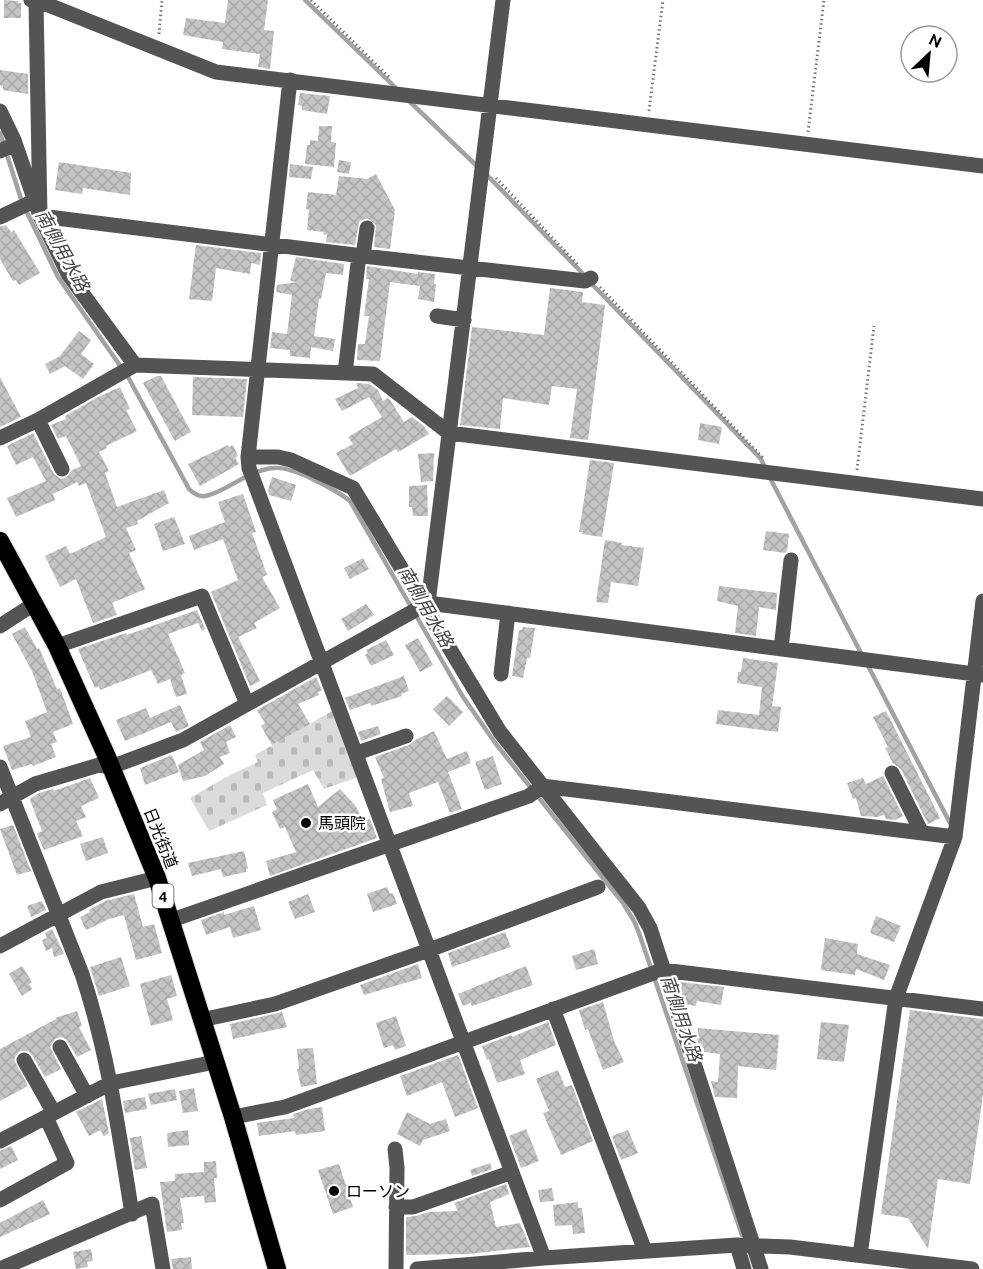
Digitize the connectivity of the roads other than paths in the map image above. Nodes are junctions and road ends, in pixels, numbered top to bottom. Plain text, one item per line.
1 (503, 0) edge
2 (34, 1) edge
3 (290, 80) junction
4 (490, 105) junction
5 (0, 111) edge
6 (9, 147) edge
7 (983, 166) edge
8 (26, 205) junction
9 (40, 216) junction
10 (0, 217) edge
11 (367, 228) dead end
12 (272, 244) junction
13 (361, 256) junction
14 (471, 268) junction
15 (591, 278) road end
16 (437, 316) dead end
17 (464, 320) junction
18 (126, 369) junction
19 (257, 371) junction
20 (345, 373) junction
21 (38, 420) junction
22 (449, 433) junction
23 (0, 438) edge
24 (62, 469) dead end
25 (251, 469) junction
26 (983, 499) edge
27 (0, 541) edge
28 (791, 560) dead end
29 (983, 601) edge
30 (34, 604) junction
31 (419, 607) junction
32 (508, 613) junction
33 (0, 626) edge
34 (57, 646) junction
35 (781, 649) junction
36 (322, 661) junction
37 (501, 674) dead end
38 (978, 675) edge
39 (247, 704) junction
40 (406, 736) dead end
41 (357, 753) junction
42 (0, 767) edge
43 (111, 767) junction
44 (892, 773) dead end
45 (537, 790) junction
46 (6, 801) edge
47 (922, 833) junction
48 (955, 837) junction
49 (390, 844) junction
50 (157, 878) junction
51 (598, 886) dead end
52 (57, 915) junction
53 (172, 920) junction
54 (0, 946) edge
55 (429, 950) junction
56 (655, 972) junction
57 (896, 998) junction
58 (553, 1009) junction
59 (983, 1009) edge
60 (201, 1020) junction
61 (464, 1042) junction
62 (60, 1047) dead end
63 (24, 1060) dead end
64 (216, 1062) junction
65 (111, 1083) junction
66 (87, 1096) junction
67 (50, 1115) junction
68 (233, 1117) junction
69 (0, 1141) edge
70 (395, 1149) dead end
71 (512, 1172) junction
72 (0, 1200) edge
73 (396, 1207) junction
74 (132, 1214) junction
75 (737, 1245) junction
76 (754, 1246) junction
77 (645, 1251) junction
78 (860, 1256) junction
79 (544, 1258) junction
80 (884, 1264) edge
81 (0, 1269) edge
82 (162, 1269) edge
83 (277, 1269) edge
84 (396, 1269) edge
85 (417, 1269) edge
86 (744, 1269) edge
87 (760, 1269) edge
88 (972, 1269) edge

1 - 4 street
2 - 3 street
2 - 9 street
3 - 4 street
3 - 12 street
4 - 7 street
4 - 14 street
5 - 6 street
6 - 8 street
8 - 9 street
8 - 10 street
9 - 12 street
9 - 18 street
11 - 13 street
12 - 13 street
12 - 19 street
13 - 14 street
13 - 20 street
14 - 15 street
14 - 17 street
16 - 17 street
17 - 22 street
18 - 19 street
18 - 21 street
19 - 20 street
19 - 25 street
20 - 22 street
21 - 23 street
21 - 24 street
22 - 26 street
22 - 31 street
25 - 31 street
25 - 36 street
27 - 30 highway, 日光街道 / 4
28 - 35 street
29 - 38 street
30 - 33 street
30 - 34 highway, 日光街道 / 4
31 - 32 street
31 - 36 street
31 - 45 street
32 - 35 street
32 - 37 street
34 - 39 street
34 - 43 highway, 日光街道 / 4
35 - 38 street
36 - 39 street
36 - 41 street
38 - 48 street
39 - 43 street
40 - 41 street
41 - 49 street
42 - 46 street
43 - 46 street
43 - 50 highway, 日光街道 / 4
44 - 47 street
45 - 47 street
45 - 49 street
45 - 56 street
46 - 52 street
47 - 48 street
48 - 57 street
49 - 53 street
49 - 55 street
50 - 52 street
50 - 53 highway, 日光街道 / 4
51 - 55 street
52 - 54 street
52 - 65 street
53 - 60 highway, 日光街道 / 4
55 - 60 street
55 - 61 street
56 - 57 street
56 - 58 street
56 - 76 street
57 - 59 street
57 - 78 street
58 - 61 street
58 - 77 street
60 - 64 highway, 日光街道 / 4
61 - 68 street
61 - 71 street
62 - 66 street
63 - 67 street
64 - 65 street
64 - 68 highway, 日光街道 / 4
65 - 66 street
65 - 74 street
66 - 67 street
67 - 69 street
67 - 72 street
68 - 83 highway, 日光街道 / 4
70 - 73 street
71 - 73 street
71 - 79 street
73 - 84 street
74 - 81 street
74 - 82 street
75 - 76 street
75 - 77 street
75 - 86 street
76 - 78 street
76 - 87 street
77 - 79 street
78 - 80 street
79 - 85 street
80 - 88 street

